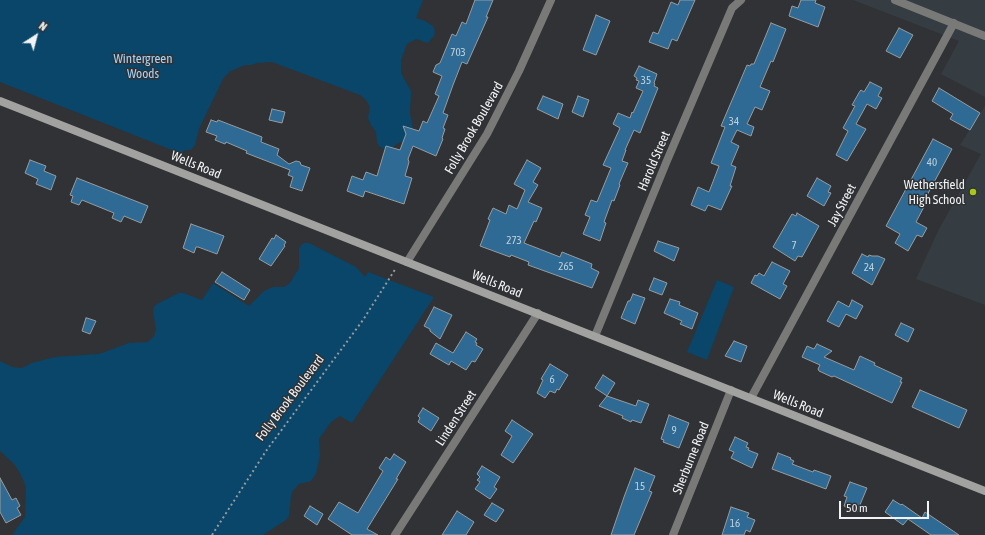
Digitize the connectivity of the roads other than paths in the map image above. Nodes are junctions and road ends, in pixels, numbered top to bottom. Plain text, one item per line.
1 (550, 0) edge
2 (741, 0) edge
3 (895, 0) edge
4 (954, 23) junction
5 (985, 36) edge
6 (0, 101) edge
7 (407, 262) junction
8 (538, 314) junction
9 (595, 336) junction
10 (731, 390) junction
11 (751, 398) junction
12 (985, 491) edge
13 (395, 535) edge
14 (673, 535) edge

1 - 7 street, Folly Brook Boulevard
2 - 9 street, Harold Street
3 - 4 street
4 - 5 street
4 - 11 street, Jay Street
6 - 7 main road, Wells Road
7 - 8 main road, Wells Road
8 - 9 main road, Wells Road
8 - 13 street, Linden Street
9 - 10 main road, Wells Road
10 - 11 main road, Wells Road
10 - 14 street, Sherburne Road
11 - 12 main road, Wells Road

